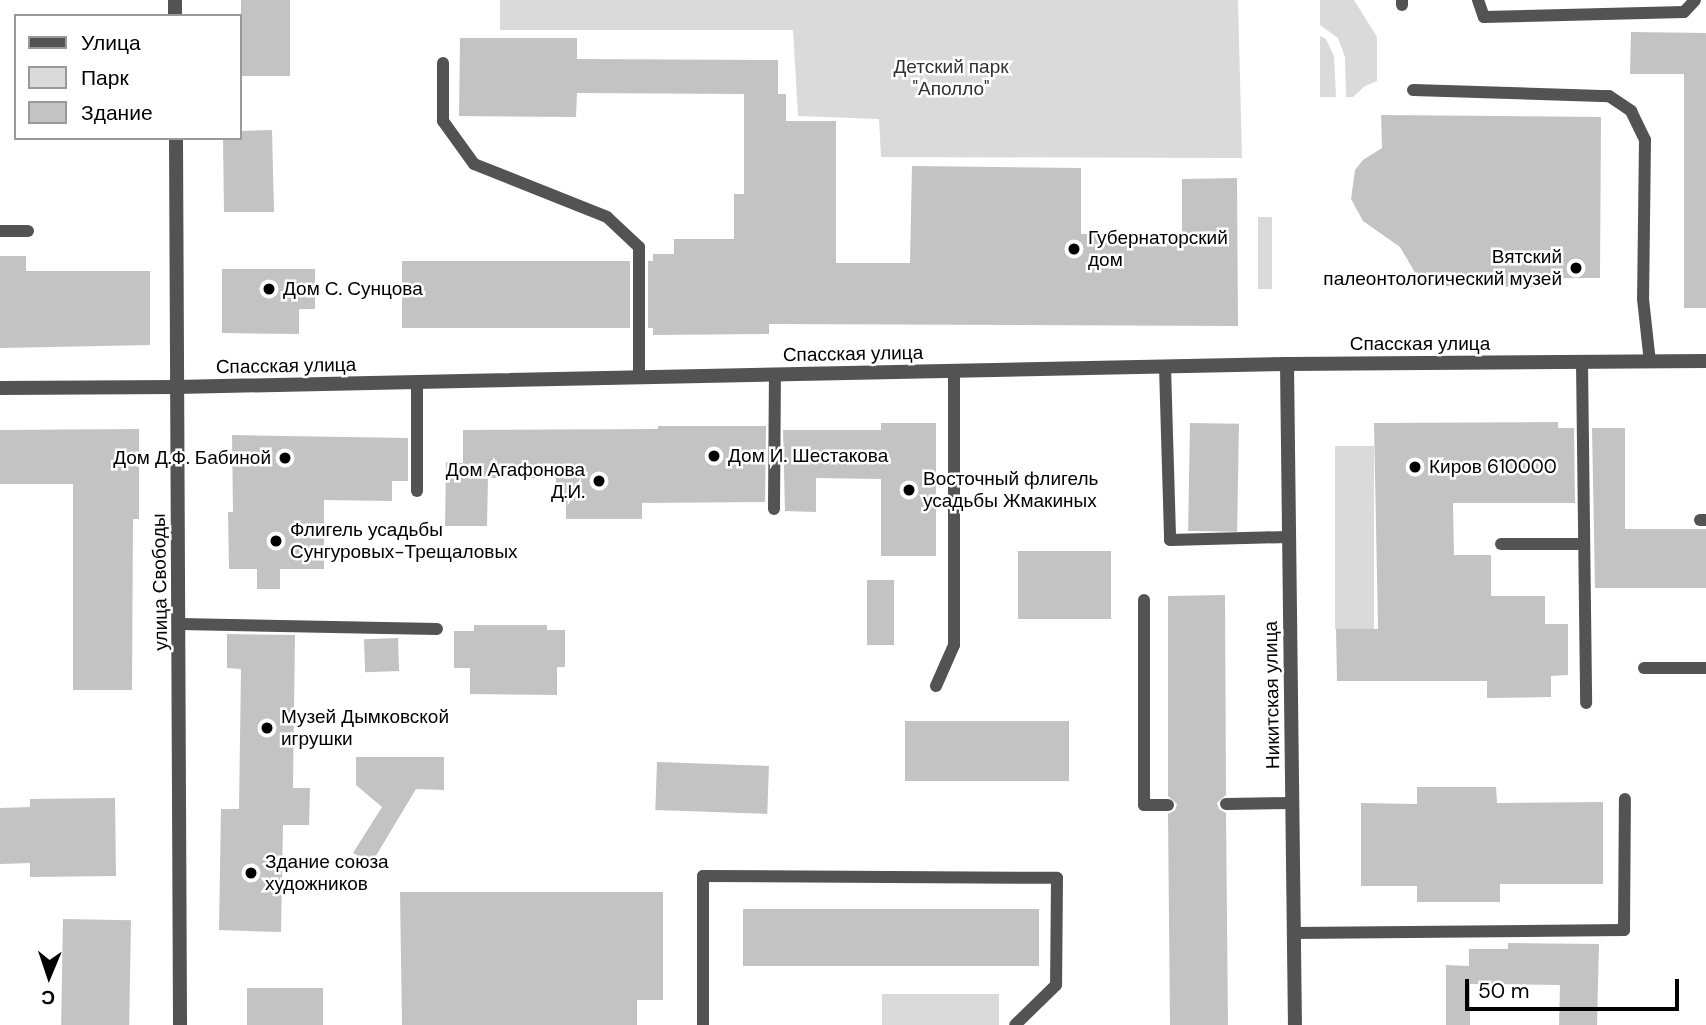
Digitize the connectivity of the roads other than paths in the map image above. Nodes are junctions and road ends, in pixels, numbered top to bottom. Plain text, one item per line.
1 (1478, 0) edge
2 (1695, 0) edge
3 (443, 62) dead end
4 (1413, 90) dead end
5 (176, 140) edge
6 (0, 231) edge
7 (28, 231) dead end
8 (1582, 362) junction
9 (1650, 362) junction
10 (1706, 362) edge
11 (1287, 364) junction
12 (1165, 367) junction
13 (954, 371) junction
14 (775, 375) junction
15 (639, 377) junction
16 (417, 382) junction
17 (176, 387) junction
18 (0, 388) edge
19 (417, 491) dead end
20 (774, 509) dead end
21 (1289, 537) junction
22 (1501, 544) dead end
23 (1584, 544) junction
24 (1144, 600) dead end
25 (180, 624) junction
26 (437, 629) dead end
27 (1644, 668) dead end
28 (1706, 668) edge
29 (936, 686) dead end
30 (1586, 703) dead end
31 (1625, 799) dead end
32 (1292, 803) junction
33 (1226, 804) dead end
34 (1168, 805) dead end
35 (1294, 933) junction
36 (180, 1025) edge
37 (703, 1025) edge
38 (1015, 1025) edge
39 (1296, 1025) edge

1 - 2 lane
3 - 15 lane
4 - 9 lane
5 - 17 street, улица Свободы
6 - 7 lane
8 - 9 street, Спасская улица
8 - 11 street, Спасская улица
8 - 23 lane
9 - 10 street, Спасская улица
11 - 12 street, Спасская улица
11 - 21 street, Никитская улица
12 - 13 street, Спасская улица
12 - 21 lane
13 - 14 street, Спасская улица
13 - 29 lane
14 - 15 street, Спасская улица
14 - 20 lane
15 - 16 street, Спасская улица
16 - 17 street, Спасская улица
16 - 19 lane
17 - 18 street, Спасская улица
17 - 25 street, улица Свободы
21 - 32 street, Никитская улица
22 - 23 lane
23 - 30 lane
24 - 34 lane
25 - 26 lane
25 - 36 street, улица Свободы
27 - 28 lane
31 - 35 lane
32 - 33 lane
32 - 35 street, Никитская улица
35 - 39 street, Никитская улица
37 - 38 lane

